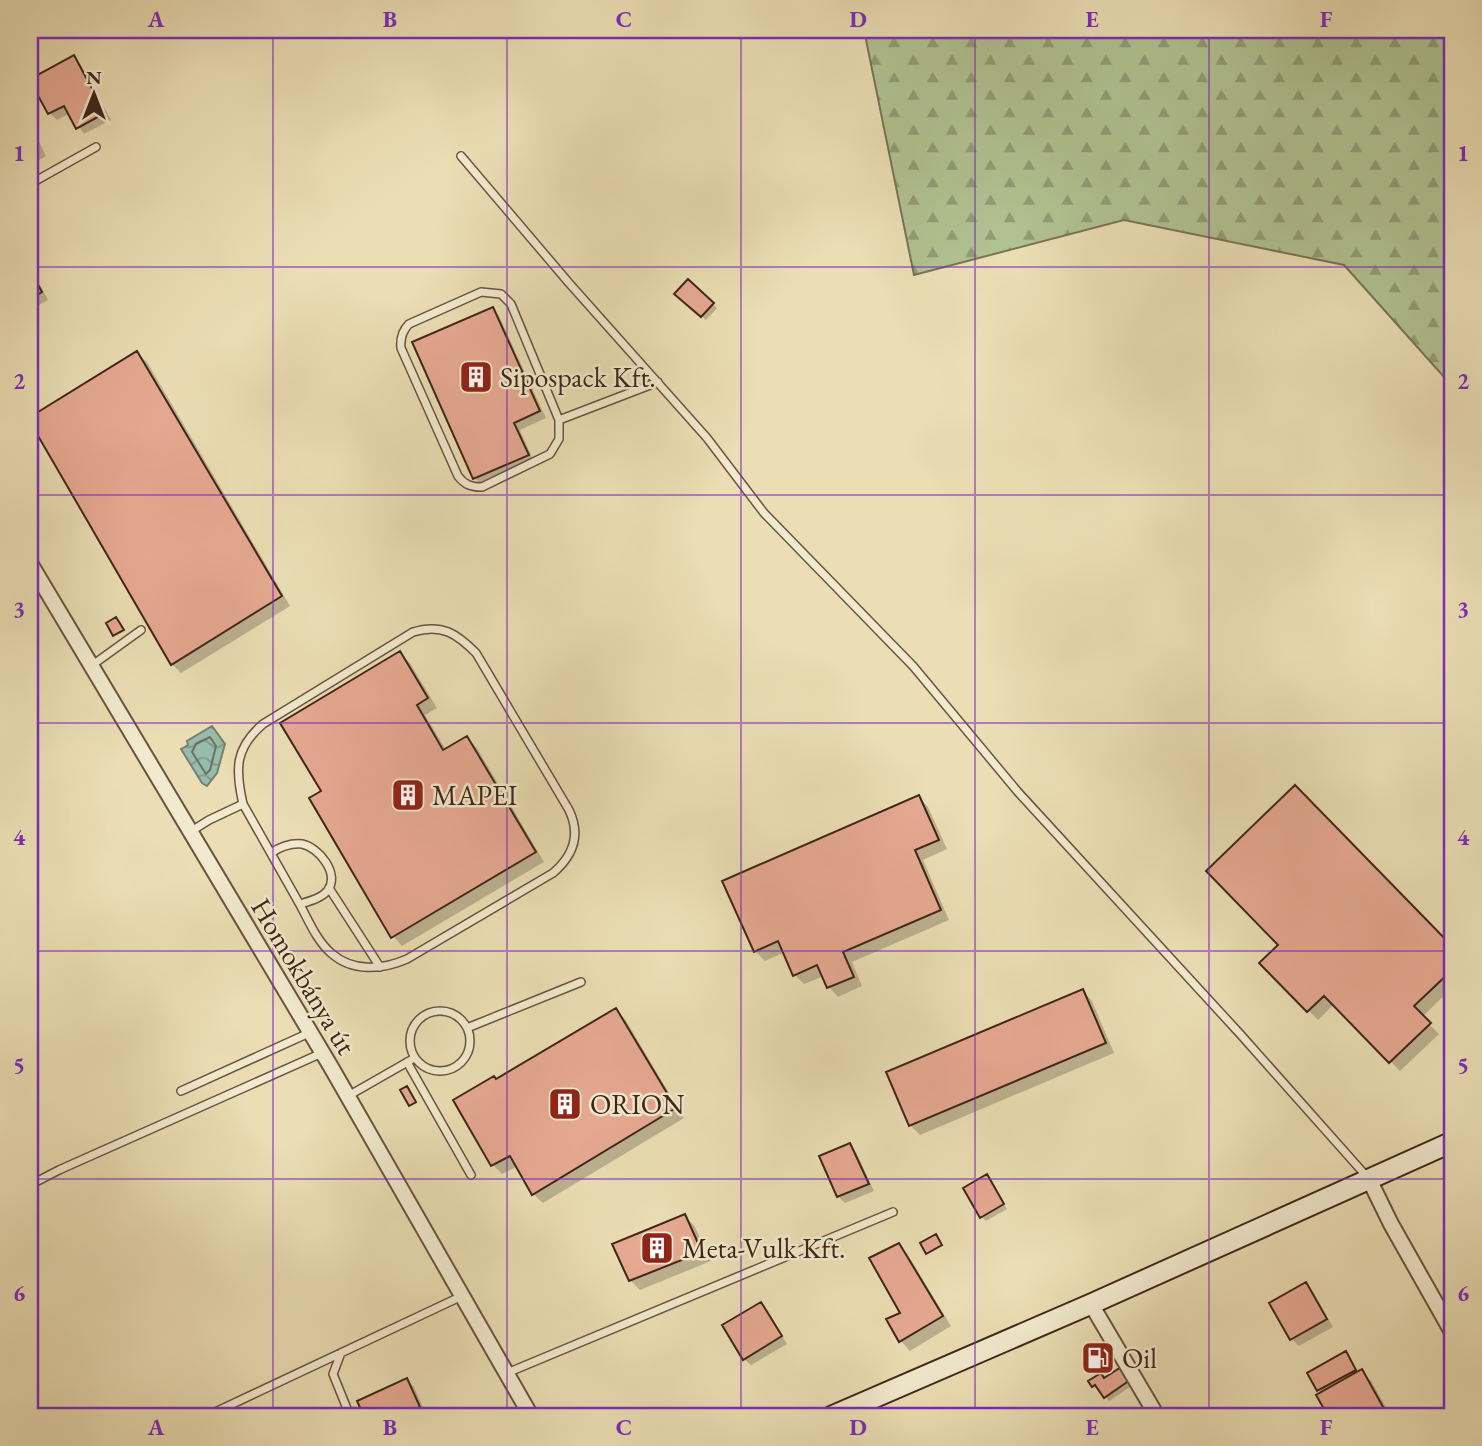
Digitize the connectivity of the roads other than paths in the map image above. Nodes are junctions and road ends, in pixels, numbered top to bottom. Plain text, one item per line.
1 (96, 148) dead end
2 (461, 156) dead end
3 (30, 184) edge
4 (658, 382) junction
5 (559, 420) junction
6 (30, 564) edge
7 (141, 630) dead end
8 (91, 666) junction
9 (243, 804) junction
10 (190, 833) junction
11 (271, 853) junction
12 (329, 888) junction
13 (300, 904) junction
14 (380, 967) junction
15 (581, 982) dead end
16 (467, 1028) junction
17 (309, 1033) junction
18 (322, 1053) junction
19 (415, 1058) junction
20 (407, 1062) junction
21 (181, 1091) dead end
22 (348, 1096) junction
23 (1452, 1142) edge
24 (471, 1175) dead end
25 (1369, 1179) junction
26 (30, 1185) edge
27 (893, 1212) dead end
28 (462, 1296) junction
29 (1091, 1304) junction
30 (1452, 1332) edge
31 (341, 1353) junction
32 (506, 1374) junction
33 (209, 1415) edge
34 (350, 1416) edge
35 (531, 1416) edge
36 (832, 1416) edge
37 (1157, 1416) edge

1 - 3 lane
2 - 4 lane
4 - 5 lane
4 - 25 lane
5 - 5 lane
6 - 8 street, Homokbánya út
7 - 8 lane
8 - 10 street, Homokbánya út
9 - 10 lane
9 - 11 lane
9 - 14 lane
10 - 17 street, Homokbánya út
11 - 12 lane
11 - 13 lane
12 - 13 lane
12 - 14 lane
13 - 14 lane
15 - 16 lane
16 - 19 lane
16 - 19 lane
17 - 18 street, Homokbánya út
17 - 21 lane
18 - 22 street, Homokbánya út
18 - 26 lane
19 - 20 lane
20 - 22 lane
20 - 24 lane
22 - 28 street, Homokbánya út
23 - 25 main road
25 - 29 main road
25 - 30 street
27 - 32 lane
28 - 31 lane
28 - 32 street, Homokbánya út
29 - 36 main road
29 - 37 street
31 - 33 lane
31 - 34 lane
32 - 35 street, Homokbánya út

